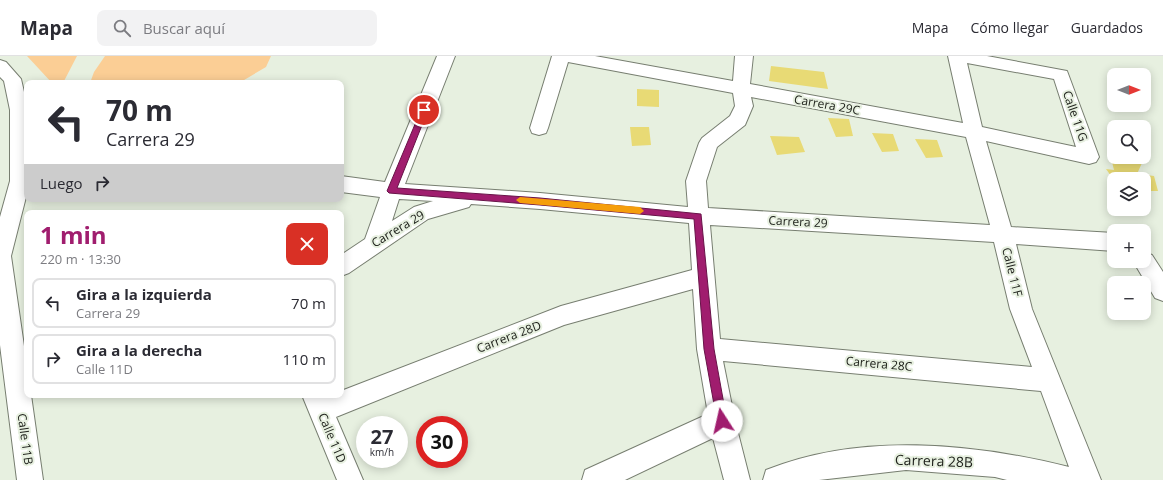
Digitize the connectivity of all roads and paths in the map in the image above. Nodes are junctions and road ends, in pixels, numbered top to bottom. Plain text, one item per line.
1 (446, 56) edge
2 (561, 56) edge
3 (565, 56) edge
4 (744, 56) edge
5 (957, 56) edge
6 (0, 66) edge
7 (741, 89) junction
8 (539, 128) dead end
9 (974, 132) junction
10 (1089, 157) joint
11 (344, 184) edge
12 (392, 191) junction
13 (483, 197) junction
14 (698, 216) junction
15 (1003, 234) junction
16 (1107, 241) edge
17 (375, 242) junction
18 (0, 256) edge
19 (344, 265) edge
20 (1148, 268) edge
21 (702, 277) junction
22 (1163, 291) edge
23 (709, 349) junction
24 (1049, 380) junction
25 (344, 393) edge
26 (331, 398) edge
27 (317, 403) edge
28 (722, 421) junction
29 (30, 480) edge
30 (350, 480) edge
31 (595, 480) edge
32 (737, 480) edge
33 (776, 480) edge
34 (1069, 480) edge
35 (1088, 480) edge

1 - 12 street
2 - 8 street
3 - 7 street, Carrera 29C
4 - 7 street
5 - 9 street, Calle 11F
5 - 10 street, Calle 11G
6 - 18 street, Calle 11B
7 - 9 street, Carrera 29C
7 - 14 street
9 - 10 street, Carrera 29C
9 - 15 street, Calle 11F
11 - 12 street, Carrera 29
12 - 13 street, Carrera 29
12 - 17 street
13 - 14 street, Carrera 29
13 - 17 street, Carrera 29
14 - 15 street, Carrera 29
14 - 21 street
15 - 16 street, Carrera 29
15 - 24 street, Calle 11F
17 - 19 street, Carrera 29
18 - 29 street, Calle 11B
20 - 22 street
21 - 23 street
21 - 25 street, Carrera 28D
23 - 24 street, Carrera 28C
23 - 28 street
24 - 35 street, Calle 11F
26 - 27 street, Carrera 28D
27 - 30 street, Calle 11D
28 - 31 street
28 - 32 street
33 - 34 street, Carrera 28B

